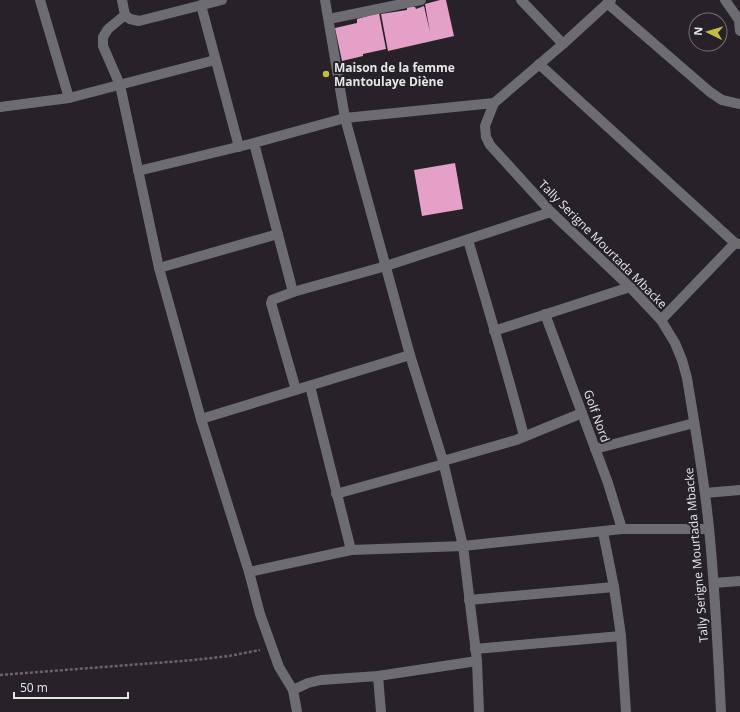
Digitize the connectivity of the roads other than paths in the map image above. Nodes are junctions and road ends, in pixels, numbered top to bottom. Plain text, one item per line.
1 (40, 0) edge
2 (122, 0) edge
3 (222, 0) edge
4 (325, 0) edge
5 (421, 0) edge
6 (521, 0) edge
7 (725, 0) edge
8 (609, 2) edge
9 (391, 3) edge
10 (201, 5) junction
11 (125, 15) junction
12 (328, 19) junction
13 (739, 20) edge
14 (740, 31) edge
15 (563, 44) junction
16 (215, 60) junction
17 (539, 64) junction
18 (120, 86) junction
19 (69, 98) junction
20 (494, 103) junction
21 (740, 104) edge
22 (0, 107) edge
23 (345, 118) junction
24 (254, 144) junction
25 (239, 147) junction
26 (138, 171) junction
27 (551, 212) junction
28 (278, 234) junction
29 (468, 240) junction
30 (738, 244) edge
31 (386, 266) junction
32 (159, 268) junction
33 (630, 286) junction
34 (293, 292) junction
35 (545, 314) junction
36 (661, 320) junction
37 (494, 331) junction
38 (410, 355) junction
39 (310, 386) junction
40 (296, 390) junction
41 (582, 413) junction
42 (201, 419) junction
43 (694, 423) junction
44 (524, 436) junction
45 (595, 449) junction
46 (443, 463) junction
47 (740, 490) edge
48 (705, 493) junction
49 (336, 494) junction
50 (622, 529) junction
51 (709, 529) junction
52 (603, 532) junction
53 (463, 546) junction
54 (351, 550) junction
55 (248, 572) junction
56 (740, 581) edge
57 (714, 583) junction
58 (614, 587) junction
59 (469, 600) junction
60 (622, 636) junction
61 (475, 650) junction
62 (477, 661) junction
63 (378, 676) junction
64 (293, 690) junction
65 (297, 712) edge
66 (381, 712) edge
67 (479, 712) edge
68 (626, 712) edge
69 (721, 712) edge

1 - 19 street
2 - 11 street
3 - 10 street
4 - 12 street
5 - 9 street
6 - 15 street
7 - 13 street
8 - 15 street, Tally Serigne Mourtada Mbacke
8 - 21 street
9 - 12 street
10 - 11 street
10 - 16 street
11 - 18 street
12 - 23 street
13 - 14 street
15 - 17 street, Tally Serigne Mourtada Mbacke
16 - 18 street
16 - 25 street
17 - 20 street, Tally Serigne Mourtada Mbacke
17 - 30 street
18 - 19 street
18 - 26 street
19 - 22 street
20 - 23 street
20 - 27 street, Tally Serigne Mourtada Mbacke
23 - 24 street
23 - 31 street
24 - 25 street
24 - 28 street
25 - 26 street
26 - 32 street
27 - 29 street
27 - 33 street, Tally Serigne Mourtada Mbacke
28 - 32 street
28 - 34 street
29 - 31 street
29 - 37 street
30 - 36 street
31 - 34 street
31 - 38 street
32 - 42 street
33 - 35 street
33 - 36 street, Tally Serigne Mourtada Mbacke
34 - 40 street
35 - 37 street
35 - 41 street, Golf Nord
36 - 43 street, Tally Serigne Mourtada Mbacke
37 - 44 street
38 - 39 street
38 - 46 street
39 - 40 street
39 - 49 street
40 - 42 street
41 - 44 street
41 - 45 street, Golf Nord
42 - 55 street
43 - 45 street
43 - 48 street, Tally Serigne Mourtada Mbacke
44 - 46 street
45 - 50 street, Golf Nord
46 - 49 street
46 - 53 street
47 - 48 street
48 - 51 street, Tally Serigne Mourtada Mbacke
49 - 54 street
50 - 51 street
50 - 52 street
51 - 57 street, Tally Serigne Mourtada Mbacke
52 - 53 street
52 - 58 street
53 - 54 street
53 - 59 street
54 - 55 street
55 - 64 street
56 - 57 street
57 - 69 street, Tally Serigne Mourtada Mbacke
58 - 59 street
58 - 60 street
59 - 61 street
60 - 61 street
60 - 68 street
61 - 62 street
62 - 63 street
62 - 67 street
63 - 64 street
63 - 66 street
64 - 65 street

